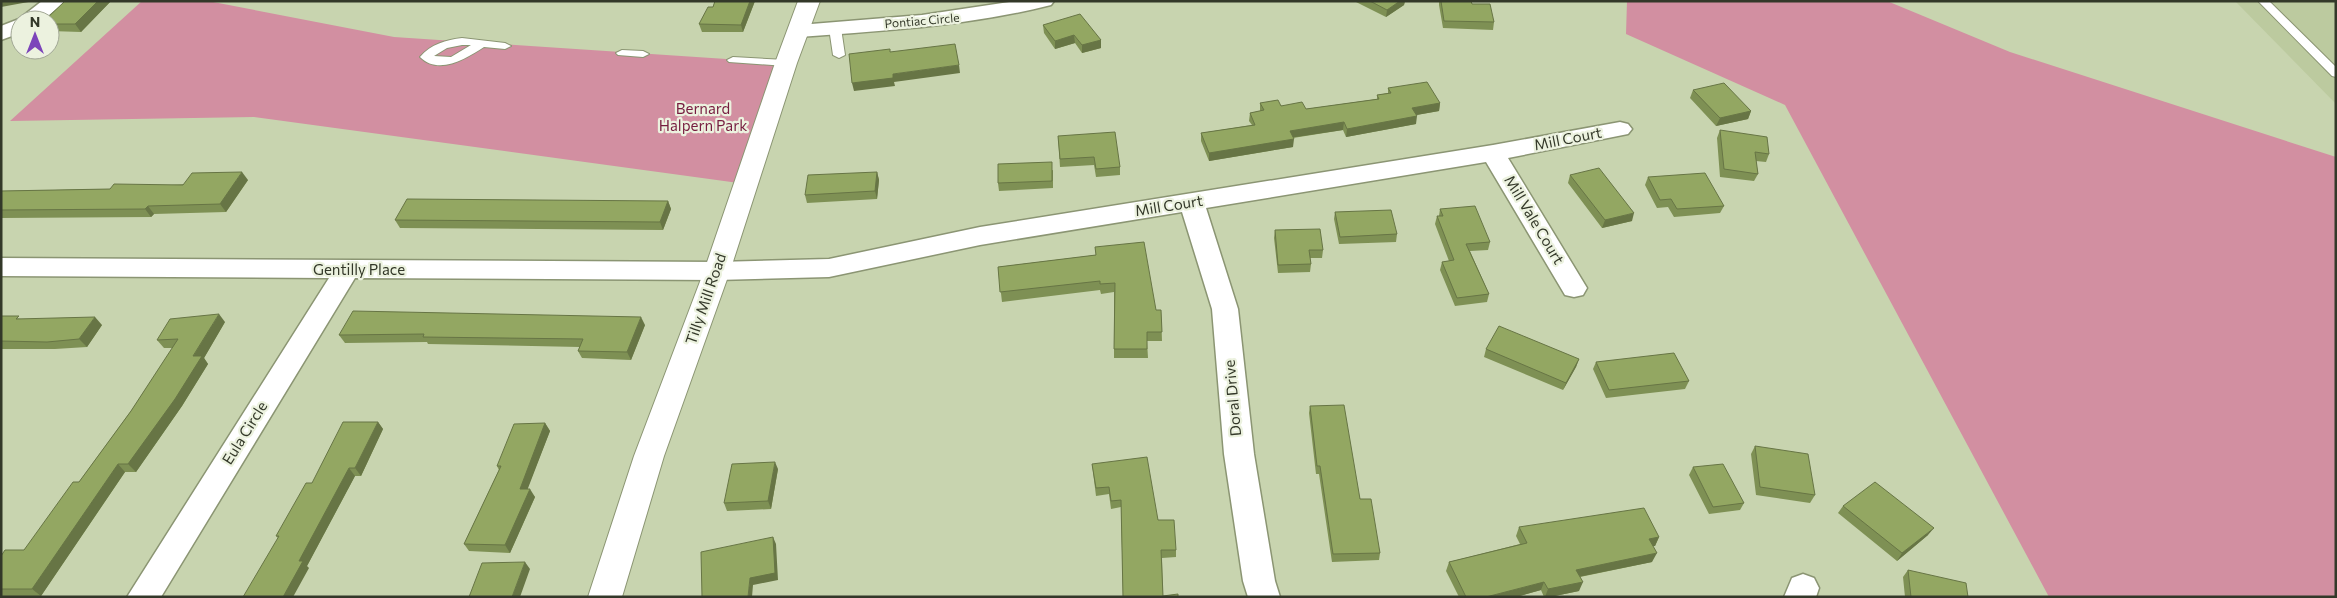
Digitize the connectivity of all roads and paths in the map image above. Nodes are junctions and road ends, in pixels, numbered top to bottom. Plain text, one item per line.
1 (56, 1) edge
2 (809, 1) edge
3 (1044, 1) edge
4 (2263, 1) edge
5 (43, 10) edge
6 (835, 28) junction
7 (799, 31) junction
8 (481, 44) dead end
9 (505, 46) dead end
10 (622, 53) dead end
11 (643, 54) dead end
12 (839, 55) dead end
13 (734, 60) dead end
14 (786, 63) junction
15 (2336, 74) edge
16 (1620, 129) dead end
17 (1493, 153) junction
18 (1192, 202) junction
19 (1, 267) edge
20 (347, 270) junction
21 (717, 271) junction
22 (1574, 288) dead end
23 (143, 597) edge
24 (606, 597) edge
25 (1264, 597) edge

1 - 5 street
2 - 7 street, Tilly Mill Road
3 - 6 street, Pontiac Circle
4 - 15 lane
6 - 7 street, Pontiac Circle
6 - 12 lane
7 - 14 street, Tilly Mill Road
8 - 9 lane
10 - 11 lane
13 - 14 lane
14 - 21 street, Tilly Mill Road
16 - 17 street, Mill Court
17 - 18 street, Mill Court
17 - 22 street, Mill Vale Court
18 - 21 street, Mill Court
18 - 25 street, Doral Drive
19 - 20 street, Gentilly Place
20 - 21 street, Gentilly Place
20 - 23 street, Eula Circle
21 - 24 street, Tilly Mill Road

